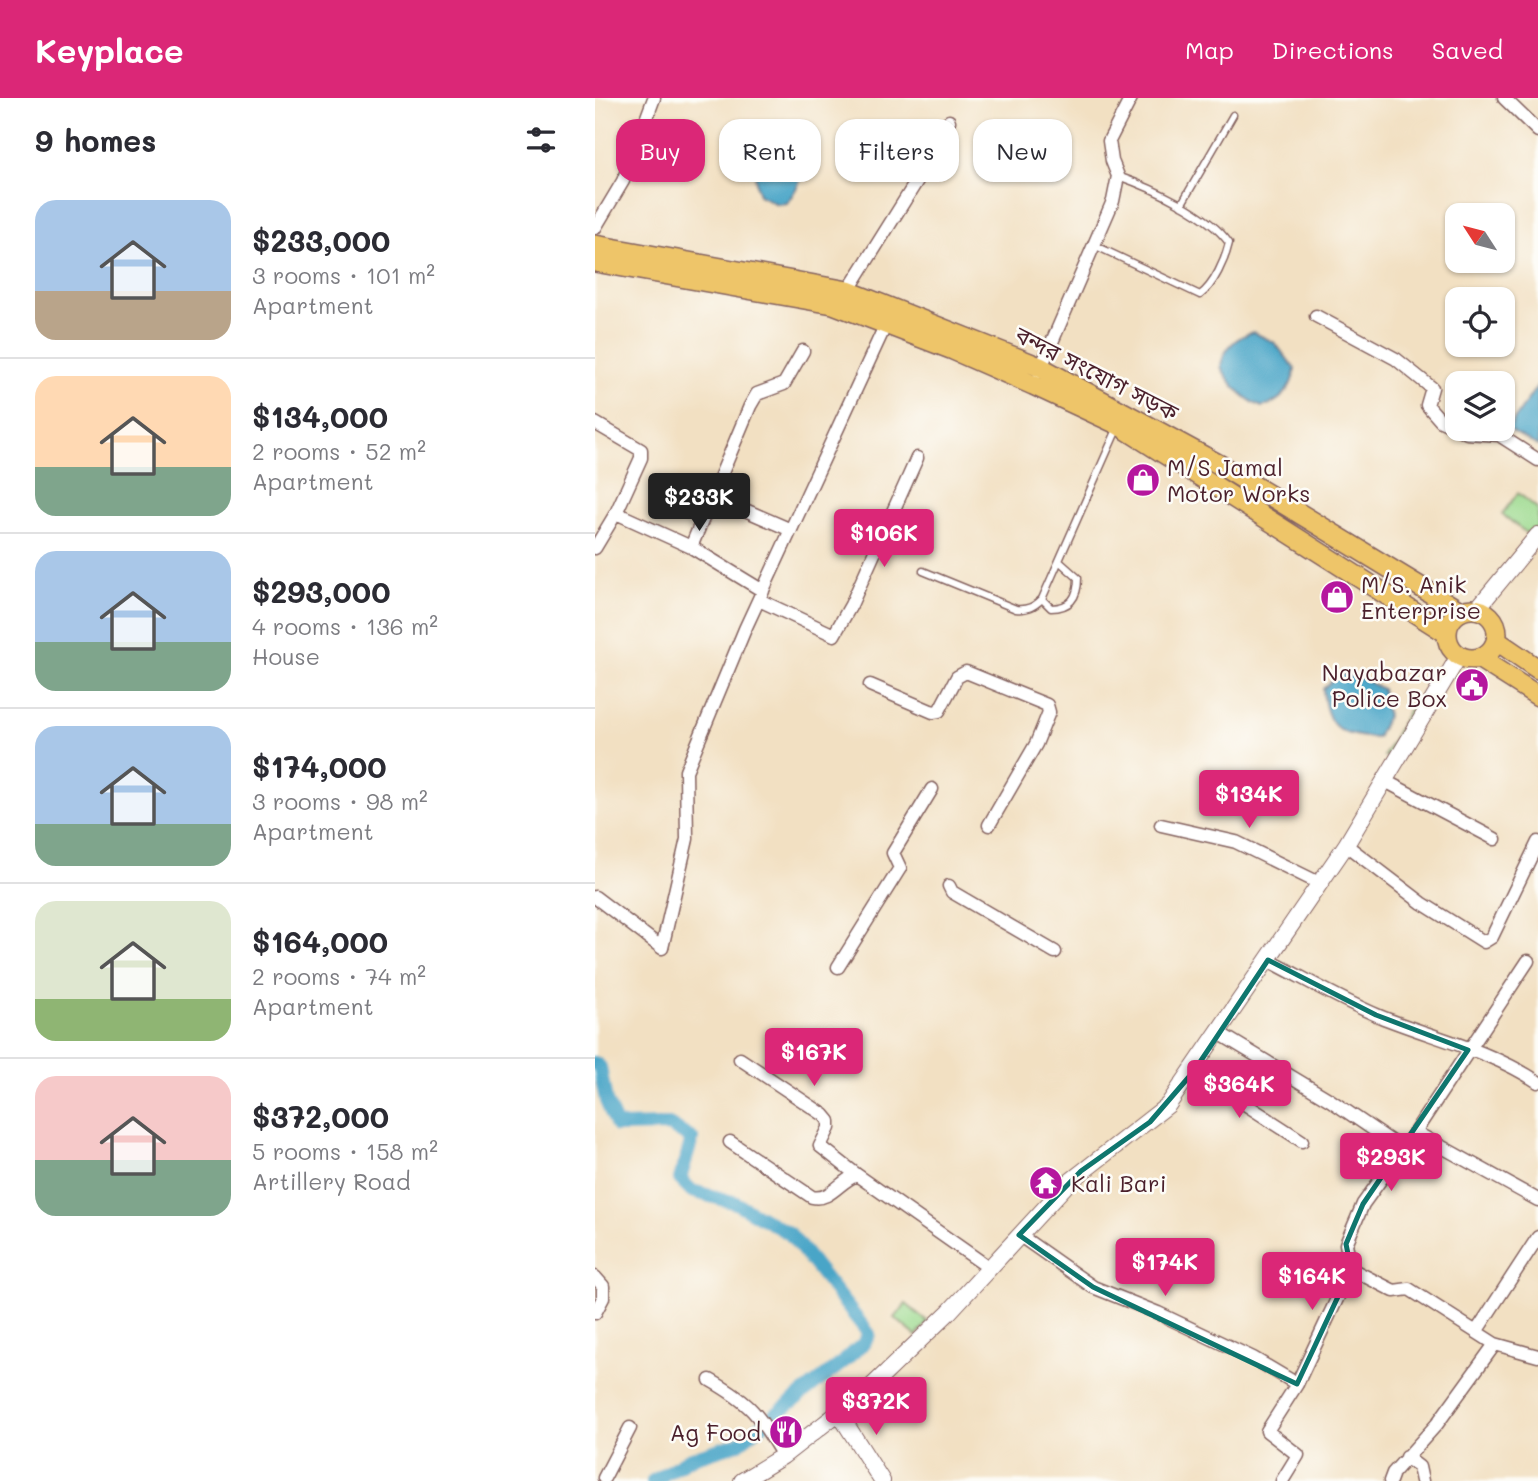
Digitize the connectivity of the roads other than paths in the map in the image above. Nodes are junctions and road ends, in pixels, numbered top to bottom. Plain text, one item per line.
1 (655, 98) edge
2 (1131, 98) edge
3 (1503, 98) edge
4 (1233, 115) dead end
5 (1538, 131) edge
6 (1118, 176) junction
7 (916, 182) edge
8 (1181, 205) junction
9 (595, 228) edge
10 (1094, 245) junction
11 (595, 246) edge
12 (595, 262) edge
13 (848, 291) junction
14 (1316, 316) dead end
15 (886, 324) junction
16 (803, 351) dead end
17 (1037, 376) junction
18 (595, 423) edge
19 (1119, 425) junction
20 (918, 458) dead end
21 (1538, 460) edge
22 (713, 496) junction
23 (616, 513) junction
24 (792, 530) junction
25 (1538, 535) edge
26 (691, 547) junction
27 (595, 548) edge
28 (1059, 561) junction
29 (923, 571) dead end
30 (761, 595) junction
31 (1042, 599) junction
32 (1469, 610) junction
33 (1445, 632) junction
34 (1497, 641) junction
35 (1459, 656) junction
36 (1480, 659) junction
37 (1538, 669) edge
38 (870, 685) dead end
39 (1538, 696) edge
40 (1387, 782) junction
41 (932, 789) dead end
42 (989, 825) dead end
43 (1161, 825) dead end
44 (1495, 839) dead end
45 (1538, 842) edge
46 (1346, 845) junction
47 (1319, 883) junction
48 (949, 886) dead end
49 (595, 897) edge
50 (1055, 953) dead end
51 (1268, 960) junction
52 (1528, 961) dead end
53 (838, 967) dead end
54 (1219, 1033) junction
55 (1468, 1051) junction
56 (740, 1059) dead end
57 (1194, 1071) junction
58 (1538, 1083) edge
59 (1415, 1132) junction
60 (1302, 1141) dead end
61 (730, 1142) dead end
62 (1402, 1149) junction
63 (857, 1175) junction
64 (1538, 1200) edge
65 (1019, 1235) junction
66 (1538, 1237) edge
67 (988, 1267) junction
68 (1351, 1269) junction
69 (595, 1277) edge
70 (595, 1313) edge
71 (1476, 1332) junction
72 (1495, 1344) junction
73 (1538, 1356) edge
74 (710, 1380) dead end
75 (1297, 1384) junction
76 (839, 1413) junction
77 (630, 1429) dead end
78 (783, 1456) junction
79 (1406, 1457) junction
80 (603, 1477) edge
81 (742, 1481) edge
82 (881, 1481) edge
83 (1282, 1481) edge
84 (1390, 1481) edge
85 (1422, 1481) edge

1 - 9 street
2 - 6 street
3 - 5 street
4 - 8 lane
6 - 8 lane
6 - 10 street
7 - 13 street
8 - 10 lane
10 - 17 street
11 - 13 highway, বন্দর সংযোগ সড়ক
12 - 15 highway, বন্দর সংযোগ সড়ক
13 - 17 highway, বন্দর সংযোগ সড়ক
14 - 21 street
15 - 17 highway, বন্দর সংযোগ সড়ক
15 - 24 street
16 - 22 street
17 - 19 highway, বন্দর সংযোগ সড়ক
17 - 32 highway, বন্দর সংযোগ সড়ক
18 - 23 street
19 - 28 lane
19 - 33 highway, বন্দর সংযোগ সড়ক
20 - 30 street
22 - 24 street
22 - 26 street
23 - 26 street
23 - 27 street
24 - 30 street
25 - 32 street
26 - 30 street
28 - 31 lane
28 - 31 lane
29 - 31 lane
30 - 49 street
32 - 33 highway
32 - 34 highway
33 - 35 highway
34 - 36 highway
34 - 37 highway
35 - 36 highway
35 - 40 street
36 - 39 highway
38 - 42 street
40 - 44 street
40 - 46 street
41 - 53 street
43 - 47 street
45 - 46 street
46 - 47 street
47 - 51 street
48 - 50 street
51 - 54 street
51 - 55 street
52 - 55 street
54 - 57 street
54 - 62 street
55 - 58 street
55 - 59 street
56 - 63 street
57 - 60 street
57 - 65 street
59 - 62 street
59 - 64 street
61 - 63 street
62 - 68 street
63 - 67 street
65 - 67 street
65 - 75 street
66 - 71 street
67 - 76 street
68 - 71 street
68 - 75 street
69 - 70 street
71 - 72 street
72 - 73 street
72 - 79 street
74 - 78 street
75 - 83 street
76 - 78 street
76 - 82 street
77 - 80 street
78 - 81 street
79 - 84 street
79 - 85 street

